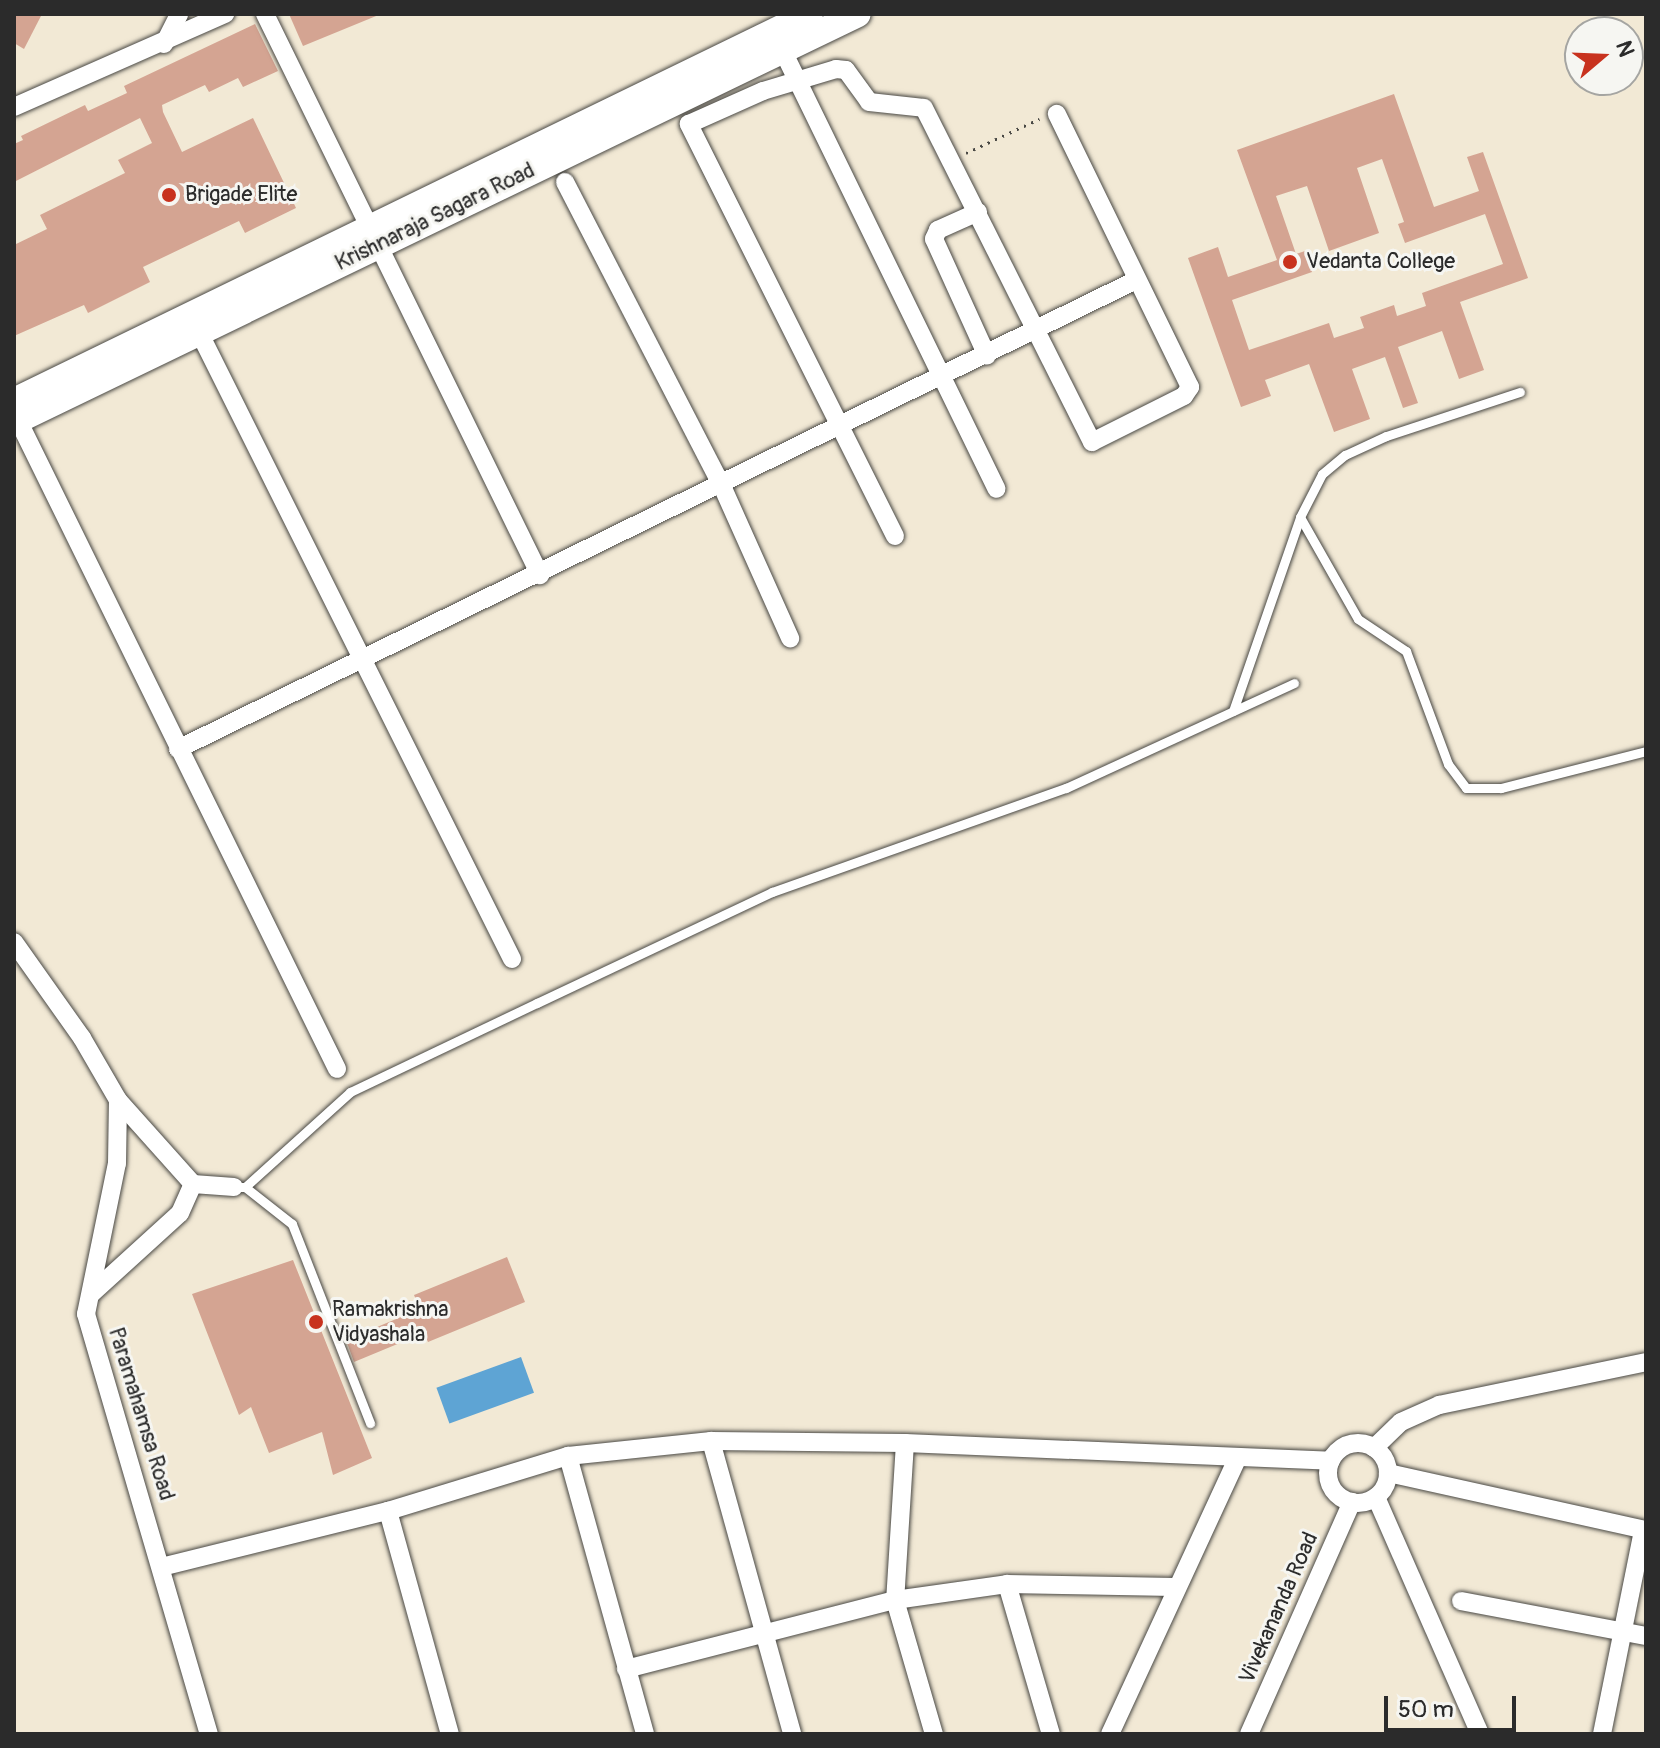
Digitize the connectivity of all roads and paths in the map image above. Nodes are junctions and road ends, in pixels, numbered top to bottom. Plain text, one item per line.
1 (179, 14) edge
2 (225, 14) edge
3 (265, 14) edge
4 (810, 14) edge
5 (858, 14) edge
6 (164, 44) junction
7 (783, 51) junction
8 (797, 79) junction
9 (14, 107) edge
10 (1057, 114) joint
11 (952, 160) junction
12 (565, 182) dead end
13 (978, 212) junction
14 (372, 237) junction
15 (1136, 280) junction
16 (198, 330) junction
17 (1039, 330) junction
18 (987, 356) junction
19 (943, 378) junction
20 (1520, 392) dead end
21 (15, 414) edge
22 (840, 428) junction
23 (722, 486) junction
24 (997, 489) dead end
25 (1300, 517) junction
26 (895, 536) dead end
27 (540, 575) junction
28 (790, 638) dead end
29 (364, 660) junction
30 (1294, 683) dead end
31 (1233, 711) junction
32 (178, 749) junction
33 (1646, 751) edge
34 (14, 942) edge
35 (512, 959) dead end
36 (337, 1069) dead end
37 (118, 1100) junction
38 (193, 1184) junction
39 (240, 1187) junction
40 (91, 1294) junction
41 (1646, 1362) edge
42 (370, 1423) dead end
43 (711, 1441) junction
44 (905, 1443) junction
45 (1374, 1448) junction
46 (568, 1456) junction
47 (1238, 1457) junction
48 (1331, 1461) junction
49 (1388, 1473) junction
50 (1376, 1497) junction
51 (1352, 1502) junction
52 (388, 1511) junction
53 (1644, 1530) edge
54 (161, 1567) junction
55 (1007, 1584) junction
56 (1174, 1587) junction
57 (895, 1600) junction
58 (1461, 1601) dead end
59 (1625, 1632) junction
60 (764, 1633) junction
61 (1646, 1636) edge
62 (626, 1669) junction
63 (209, 1734) edge
64 (450, 1734) edge
65 (645, 1734) edge
66 (792, 1734) edge
67 (934, 1734) edge
68 (1051, 1734) edge
69 (1110, 1734) edge
70 (1249, 1734) edge
71 (1480, 1734) edge
72 (1602, 1734) edge

1 - 6 street
2 - 6 street
3 - 14 street
4 - 14 main road, Krishnaraja Sagara Road
5 - 7 main road, Krishnaraja Sagara Road
6 - 9 street
7 - 8 street
7 - 14 main road, Krishnaraja Sagara Road
8 - 11 street
8 - 19 street
8 - 22 street
10 - 11 path
10 - 15 street
11 - 13 street
12 - 23 street
13 - 17 street
13 - 18 street
14 - 16 main road, Krishnaraja Sagara Road
14 - 21 main road, Krishnaraja Sagara Road
14 - 27 street
15 - 17 street
15 - 17 street
16 - 21 main road, Krishnaraja Sagara Road
16 - 29 street
17 - 18 street
18 - 19 street
19 - 22 street
19 - 24 street
20 - 25 lane
21 - 32 street
22 - 23 street
22 - 26 street
23 - 27 street
23 - 28 street
25 - 31 lane
25 - 33 lane
27 - 29 street
29 - 32 street
29 - 35 street
30 - 31 lane
31 - 39 lane
32 - 36 street
34 - 37 street
37 - 38 street
37 - 40 street, Paramahamsa Road
38 - 39 street
38 - 40 street
39 - 42 lane
40 - 54 street, Paramahamsa Road
41 - 45 street
43 - 44 street
43 - 46 street
43 - 60 street
44 - 47 street
44 - 57 street
45 - 48 street
45 - 49 street
46 - 52 street
46 - 62 street
47 - 48 street
47 - 56 street
48 - 51 street
49 - 50 street
49 - 53 street
50 - 51 street
50 - 71 street
51 - 70 street, Vivekananda Road
52 - 54 street
52 - 64 street
53 - 59 street
54 - 63 street, Paramahamsa Road
55 - 56 street
55 - 57 street
55 - 68 street
56 - 69 street
57 - 60 street
57 - 67 street
58 - 59 street
59 - 61 street
59 - 72 street
60 - 62 street
60 - 66 street
62 - 65 street

